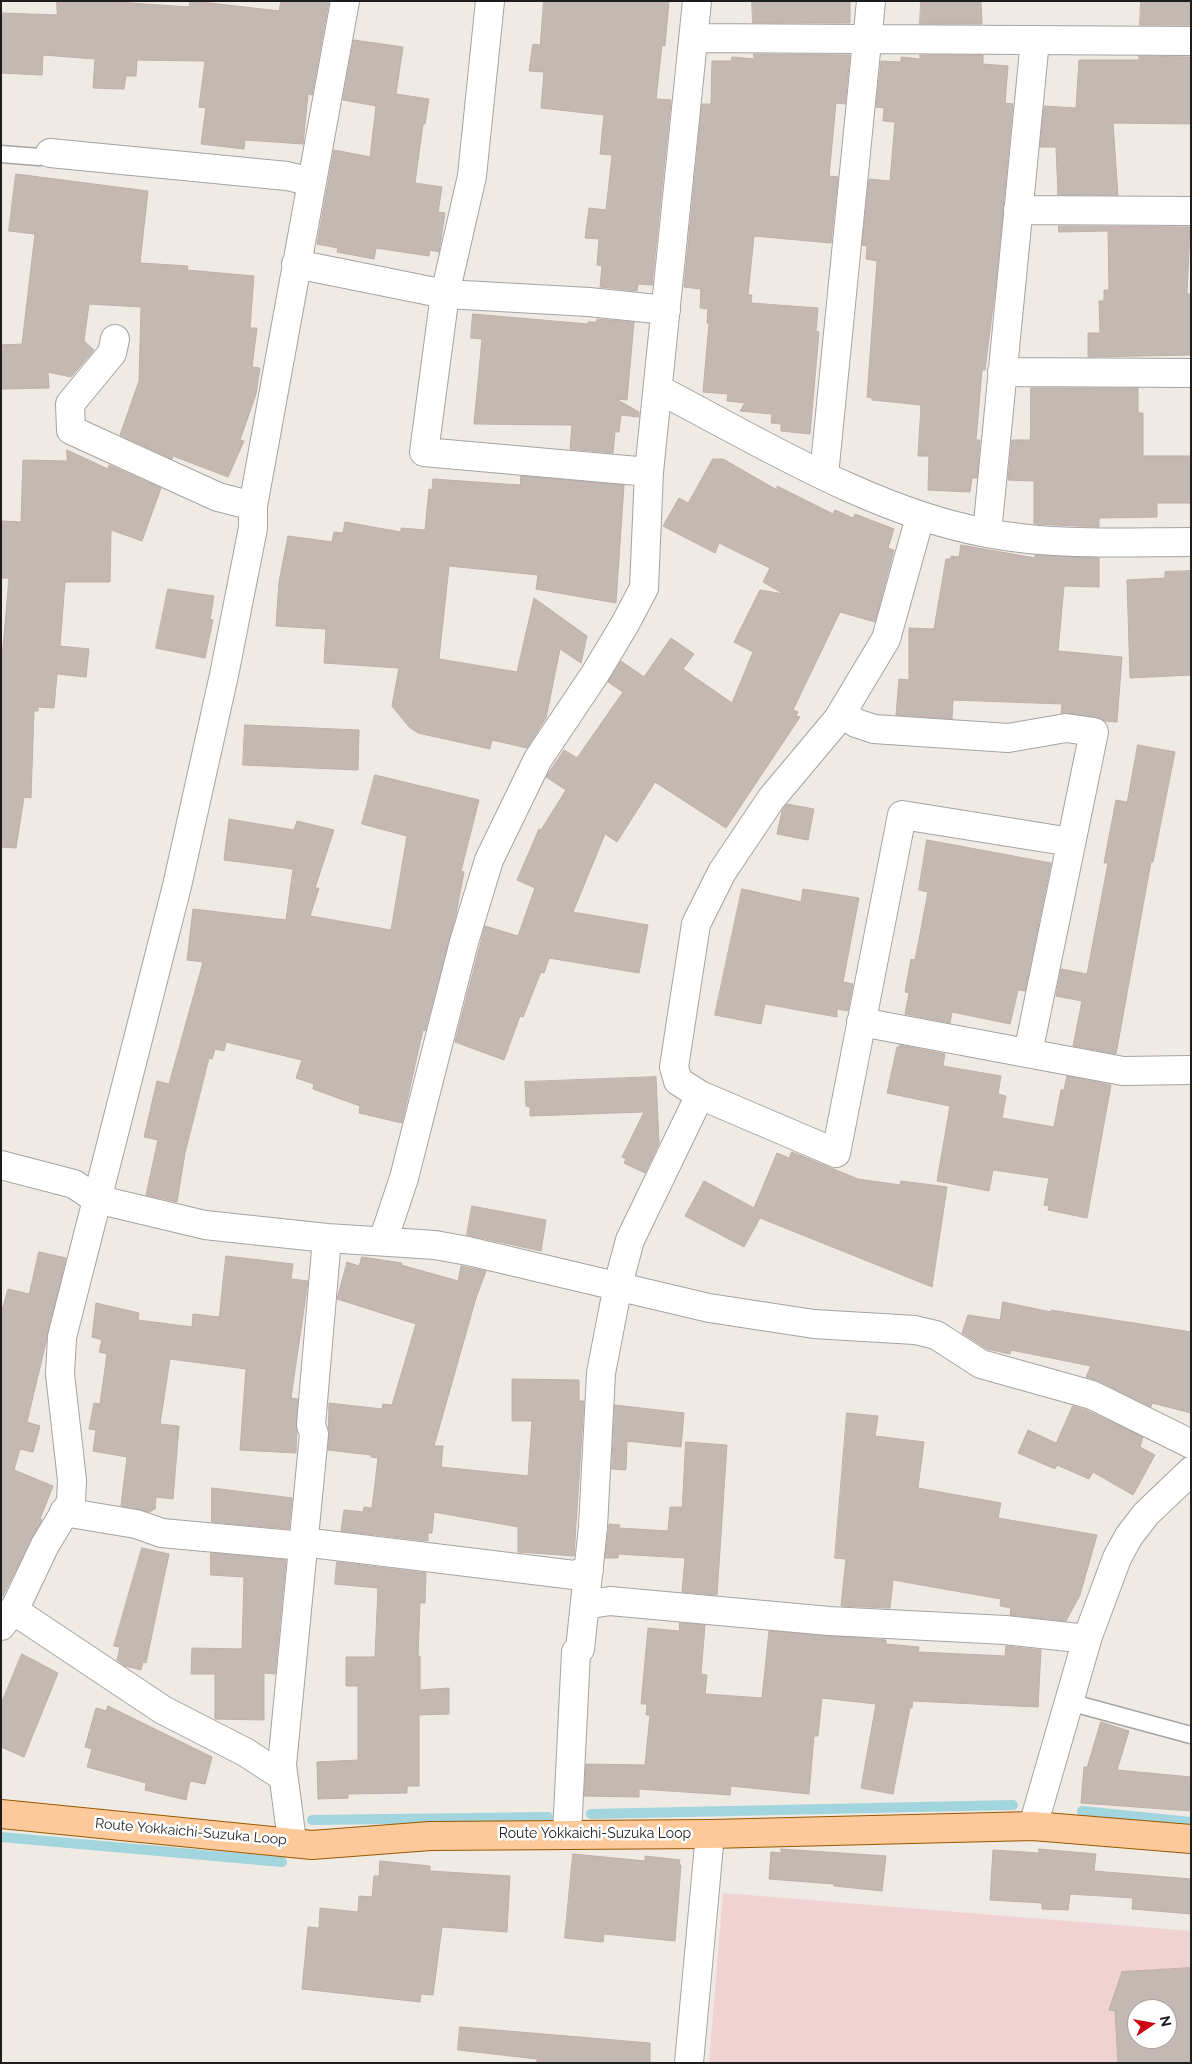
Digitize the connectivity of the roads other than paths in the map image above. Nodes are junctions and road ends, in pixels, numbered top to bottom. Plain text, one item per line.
1 (345, 1) edge
2 (490, 1) edge
3 (697, 1) edge
4 (871, 1) edge
5 (694, 38) junction
6 (867, 39) junction
7 (1035, 40) junction
8 (1191, 41) edge
9 (50, 153) joint
10 (1, 154) edge
11 (312, 182) junction
12 (1018, 210) junction
13 (1191, 211) edge
14 (296, 264) junction
15 (445, 294) junction
16 (666, 310) junction
17 (115, 339) dead end
18 (1002, 372) junction
19 (1191, 373) edge
20 (658, 389) junction
21 (649, 472) junction
22 (824, 475) junction
23 (253, 506) junction
24 (920, 517) junction
25 (987, 533) junction
26 (1191, 542) edge
27 (842, 713) junction
28 (1071, 842) junction
29 (861, 1022) junction
30 (1028, 1053) junction
31 (1191, 1070) edge
32 (700, 1095) junction
33 (1, 1165) edge
34 (96, 1199) junction
35 (327, 1238) junction
36 (383, 1241) junction
37 (618, 1285) junction
38 (1191, 1444) edge
39 (1191, 1471) edge
40 (64, 1512) junction
41 (303, 1544) junction
42 (589, 1570) junction
43 (585, 1605) junction
44 (8, 1610) edge
45 (1087, 1639) junction
46 (1069, 1702) junction
47 (1191, 1735) edge
48 (282, 1776) junction
49 (1, 1814) edge
50 (1033, 1826) junction
51 (567, 1834) junction
52 (710, 1834) junction
53 (1191, 1840) edge
54 (292, 1841) junction
55 (688, 2063) edge

1 - 11 street
2 - 15 street
3 - 5 street
4 - 6 street
5 - 6 street
5 - 16 street
6 - 7 street
6 - 22 street
7 - 8 street
7 - 12 street
9 - 10 lane
9 - 11 street
11 - 14 street
12 - 13 street
12 - 18 street
14 - 15 street
14 - 23 street
15 - 16 street
15 - 21 street
16 - 20 street
17 - 23 street
18 - 19 street
18 - 25 street
20 - 21 street
20 - 22 street
21 - 36 street
22 - 24 street
23 - 34 street
24 - 25 street
24 - 27 street
25 - 26 street
27 - 28 street
27 - 32 street
28 - 29 street
28 - 30 street
29 - 30 street
29 - 32 street
30 - 31 street
32 - 37 street
33 - 34 street
34 - 35 street
34 - 40 street
35 - 36 street
35 - 41 street
36 - 37 street
37 - 38 street
37 - 42 street
39 - 45 street
40 - 41 street
40 - 44 street
41 - 42 street
41 - 48 street
42 - 43 street
43 - 45 street
43 - 51 street
44 - 48 street
45 - 46 street
46 - 47 lane
46 - 50 street
48 - 54 street
49 - 54 main road, Route Yokkaichi-Suzuka Loop
50 - 52 main road, Route Yokkaichi-Suzuka Loop
50 - 53 main road, Route Yokkaichi-Suzuka Loop
51 - 52 main road, Route Yokkaichi-Suzuka Loop
51 - 54 main road, Route Yokkaichi-Suzuka Loop
52 - 55 street

